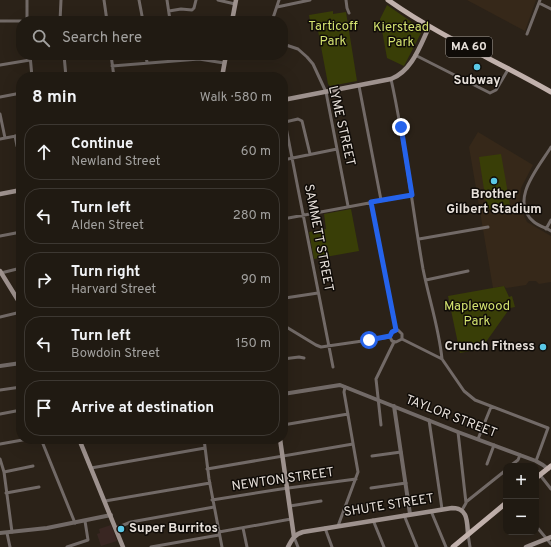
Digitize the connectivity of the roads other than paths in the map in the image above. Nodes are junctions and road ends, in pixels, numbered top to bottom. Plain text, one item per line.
1 (27, 0) edge
2 (61, 0) edge
3 (104, 0) edge
4 (139, 0) edge
5 (167, 0) edge
6 (196, 0) edge
7 (218, 0) edge
8 (279, 0) edge
9 (310, 0) edge
10 (346, 0) edge
11 (388, 0) edge
12 (236, 2) edge
13 (539, 2) edge
14 (277, 7) junction
15 (551, 9) edge
16 (169, 11) junction
17 (349, 13) dead end
18 (27, 16) edge
19 (60, 16) edge
20 (106, 16) edge
21 (142, 16) edge
22 (170, 16) edge
23 (233, 16) edge
24 (274, 16) edge
25 (0, 21) edge
26 (16, 21) edge
27 (429, 27) junction
28 (527, 34) dead end
29 (288, 46) edge
30 (415, 55) junction
31 (30, 60) joint
32 (64, 60) edge
33 (111, 60) edge
34 (147, 60) edge
35 (178, 60) edge
36 (207, 60) edge
37 (225, 60) edge
38 (147, 63) junction
39 (224, 64) junction
40 (0, 65) edge
41 (112, 66) junction
42 (509, 68) junction
43 (31, 72) edge
44 (66, 72) edge
45 (113, 72) edge
46 (223, 72) edge
47 (392, 79) junction
48 (359, 86) junction
49 (326, 92) junction
50 (551, 92) edge
51 (16, 94) edge
52 (0, 97) edge
53 (288, 99) edge
54 (0, 114) edge
55 (288, 121) edge
56 (16, 136) edge
57 (288, 137) edge
58 (5, 138) junction
59 (0, 139) edge
60 (551, 147) edge
61 (337, 149) junction
62 (310, 154) junction
63 (292, 158) junction
64 (288, 159) edge
65 (16, 191) edge
66 (0, 194) edge
67 (412, 195) junction
68 (381, 200) junction
69 (371, 202) junction
70 (348, 206) junction
71 (304, 215) junction
72 (288, 218) edge
73 (551, 220) edge
74 (488, 227) dead end
75 (546, 228) junction
76 (551, 231) edge
77 (16, 233) edge
78 (0, 236) edge
79 (419, 239) junction
80 (16, 270) edge
81 (468, 271) dead end
82 (1, 275) edge
83 (426, 280) junction
84 (318, 293) junction
85 (288, 297) edge
86 (16, 298) edge
87 (16, 313) edge
88 (0, 317) edge
89 (288, 328) edge
90 (396, 330) junction
91 (390, 336) junction
92 (402, 339) junction
93 (394, 342) junction
94 (328, 346) junction
95 (288, 358) edge
96 (304, 358) dead end
97 (442, 359) junction
98 (16, 364) edge
99 (0, 366) edge
100 (333, 367) dead end
101 (345, 387) junction
102 (16, 388) edge
103 (0, 390) edge
104 (288, 393) edge
105 (378, 400) junction
106 (394, 406) junction
107 (491, 407) junction
108 (16, 411) edge
109 (0, 414) edge
110 (348, 414) junction
111 (429, 420) junction
112 (288, 424) edge
113 (381, 425) dead end
114 (458, 432) junction
115 (478, 439) junction
116 (16, 441) edge
117 (0, 444) edge
118 (43, 444) edge
119 (81, 444) edge
120 (205, 444) edge
121 (281, 444) edge
122 (353, 444) junction
123 (494, 445) junction
124 (205, 448) junction
125 (401, 452) junction
126 (520, 455) junction
127 (283, 456) junction
128 (372, 456) dead end
129 (0, 460) edge
130 (536, 461) junction
131 (514, 463) edge
132 (487, 464) dead end
133 (33, 466) dead end
134 (549, 467) edge
135 (91, 468) junction
136 (207, 468) junction
137 (4, 472) junction
138 (503, 472) edge
139 (539, 476) edge
140 (539, 478) edge
141 (356, 480) junction
142 (210, 482) junction
143 (406, 483) junction
144 (39, 487) dead end
145 (287, 488) junction
146 (372, 488) dead end
147 (551, 489) edge
148 (6, 493) junction
149 (212, 500) junction
150 (105, 501) junction
151 (321, 501) dead end
152 (466, 502) junction
153 (503, 505) edge
154 (290, 506) junction
155 (214, 507) junction
156 (442, 509) junction
157 (462, 510) junction
158 (431, 511) junction
159 (410, 514) junction
160 (111, 515) junction
161 (404, 515) junction
162 (291, 519) junction
163 (373, 520) junction
164 (85, 521) junction
165 (75, 523) junction
166 (338, 526) junction
167 (116, 528) junction
168 (243, 528) junction
169 (325, 528) junction
170 (539, 529) edge
171 (9, 532) junction
172 (0, 533) edge
173 (219, 533) junction
174 (468, 534) junction
175 (294, 537) junction
176 (549, 538) edge
177 (551, 544) edge
178 (10, 547) edge
179 (67, 547) edge
180 (124, 547) edge
181 (151, 547) edge
182 (222, 547) edge
183 (247, 547) edge
184 (288, 547) edge
185 (298, 547) edge
186 (332, 547) edge
187 (384, 547) edge
188 (417, 547) edge
189 (446, 547) edge
190 (453, 547) edge
191 (470, 547) edge
192 (526, 547) edge

1 - 18 street
2 - 19 street
3 - 20 street
4 - 21 street
5 - 16 street
6 - 16 street
7 - 12 street
8 - 14 street
9 - 14 street
10 - 17 street
11 - 27 main road, MA 60
12 - 23 main road
13 - 15 street
13 - 28 street
14 - 24 street
16 - 22 street
25 - 26 street
27 - 30 main road
27 - 42 main road, MA 60
29 - 49 street, LYME STREET
30 - 42 street
30 - 47 main road
31 - 40 street
31 - 43 street
32 - 44 street
33 - 41 street
34 - 38 street
35 - 38 street
36 - 39 street
37 - 39 main road
38 - 41 street
39 - 46 main road
41 - 45 street
42 - 50 main road, MA 60
47 - 48 main road
47 - 67 street
48 - 49 main road
48 - 68 street
49 - 53 main road
49 - 61 street, LYME STREET
51 - 52 street
54 - 58 street
55 - 62 street
56 - 58 street
57 - 63 street, SAMMETT STREET
58 - 59 street
60 - 75 street
61 - 62 street
61 - 70 street, LYME STREET
62 - 63 street
63 - 64 street
63 - 71 street, SAMMETT STREET
65 - 66 main road
67 - 68 street
67 - 79 street
68 - 69 street
69 - 70 street
69 - 90 street
70 - 71 street
71 - 72 street
71 - 84 street, SAMMETT STREET
73 - 75 street
74 - 79 street
75 - 76 street
77 - 78 street
79 - 83 street
80 - 82 street
81 - 83 street
82 - 86 main road
83 - 97 street
84 - 85 street
84 - 94 street, SAMMETT STREET
87 - 88 street
89 - 94 street
90 - 91 street
90 - 92 street
91 - 93 street
91 - 94 street
92 - 93 street
92 - 97 street
93 - 105 street
94 - 100 street, SAMMETT STREET
95 - 96 street
97 - 107 street
98 - 99 street
101 - 104 street
101 - 105 street, TAYLOR STREET
101 - 110 street
102 - 103 street
105 - 106 street, TAYLOR STREET
105 - 113 street
106 - 111 street, TAYLOR STREET
106 - 125 street
107 - 115 street
107 - 130 street
108 - 109 street
110 - 112 street
110 - 122 street
111 - 114 street, TAYLOR STREET
111 - 156 street
114 - 115 street, TAYLOR STREET
114 - 152 street
115 - 123 street, TAYLOR STREET
116 - 117 street
118 - 165 street
119 - 135 main road
120 - 124 street
121 - 127 main road
122 - 127 street
122 - 141 street
123 - 126 street, TAYLOR STREET
123 - 132 street
124 - 135 street
124 - 136 street
125 - 128 street
125 - 143 street
126 - 130 street, TAYLOR STREET
126 - 131 street
127 - 136 street
127 - 145 main road
129 - 137 street
130 - 134 street, TAYLOR STREET
133 - 137 street
134 - 139 main road
135 - 150 main road
136 - 142 street
137 - 148 street
138 - 152 street
140 - 147 street
141 - 145 street, NEWTON STREET
141 - 166 street
142 - 149 street
142 - 150 street
143 - 146 street
143 - 159 street
144 - 148 street
145 - 149 street, NEWTON STREET
145 - 154 main road
148 - 171 street
149 - 155 street
150 - 160 main road
151 - 154 street
152 - 157 street
153 - 174 main road
154 - 162 main road
155 - 167 street
155 - 173 street
156 - 157 main road, SHUTE STREET
156 - 158 main road, SHUTE STREET
157 - 174 main road
158 - 159 main road, SHUTE STREET
158 - 189 street
159 - 161 main road, SHUTE STREET
160 - 164 street
160 - 167 main road
161 - 163 main road, SHUTE STREET
161 - 188 street
162 - 168 street
162 - 175 main road
163 - 166 main road, SHUTE STREET
163 - 187 street
164 - 165 street
164 - 179 street
165 - 171 street
166 - 169 main road, SHUTE STREET
167 - 180 main road
168 - 173 street
168 - 183 street
169 - 175 main road, SHUTE STREET
169 - 186 street
170 - 176 street
171 - 172 street
171 - 178 street
173 - 181 street
173 - 182 street
174 - 190 main road
174 - 191 street
175 - 184 main road
175 - 185 street
176 - 177 street
176 - 192 main road

